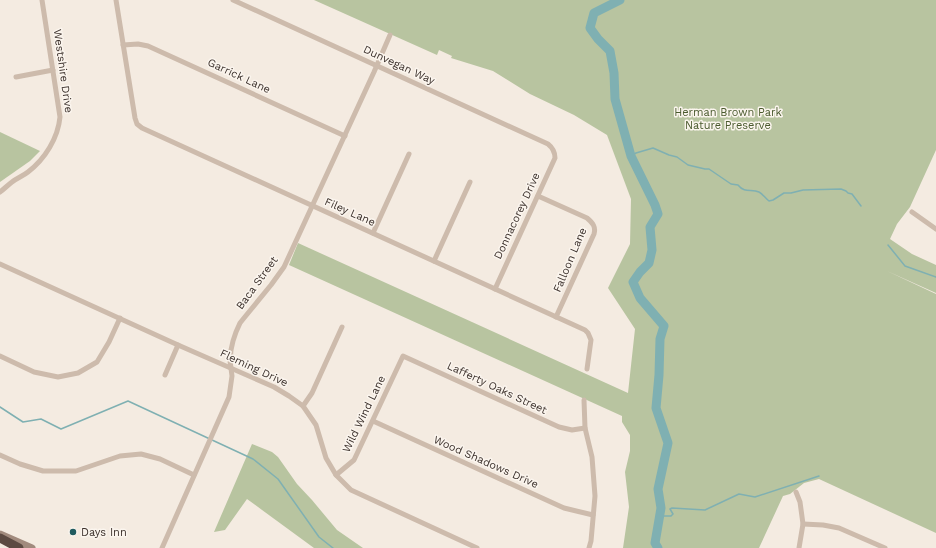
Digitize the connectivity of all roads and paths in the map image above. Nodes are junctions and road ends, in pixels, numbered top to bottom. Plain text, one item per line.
1 (42, 0) edge
2 (116, 0) edge
3 (233, 0) edge
4 (390, 36) dead end
5 (123, 45) junction
6 (377, 66) junction
7 (53, 70) junction
8 (16, 77) dead end
9 (345, 136) junction
10 (554, 151) joint
11 (409, 154) dead end
12 (470, 182) dead end
13 (0, 192) edge
14 (538, 196) junction
15 (312, 206) junction
16 (912, 212) dead end
17 (936, 229) edge
18 (373, 233) junction
19 (434, 261) junction
20 (0, 264) edge
21 (495, 289) junction
22 (556, 317) junction
23 (120, 318) junction
24 (342, 327) dead end
25 (178, 345) junction
26 (0, 356) edge
27 (403, 356) joint
28 (232, 368) junction
29 (587, 368) dead end
30 (165, 375) dead end
31 (584, 400) dead end
32 (303, 406) junction
33 (373, 421) junction
34 (585, 428) junction
35 (0, 455) edge
36 (194, 475) junction
37 (336, 475) junction
38 (796, 492) dead end
39 (593, 515) junction
40 (803, 524) junction
41 (0, 534) edge
42 (0, 538) edge
43 (882, 547) edge
44 (19, 548) edge
45 (32, 548) edge
46 (162, 548) edge
47 (477, 548) edge
48 (589, 548) edge
49 (799, 548) edge

1 - 7 street, Westshire Drive
2 - 5 street
3 - 6 street, Dunvegan Way
4 - 6 street, Baca Street
5 - 9 street, Garrick Lane
5 - 15 street, Filey Lane
6 - 9 street, Baca Street
6 - 10 street, Dunvegan Way
7 - 8 street
7 - 13 street, Westshire Drive
9 - 15 street, Baca Street
10 - 14 street, Donnacorey Drive
11 - 18 street
12 - 19 street
14 - 21 street, Donnacorey Drive
14 - 22 street, Falloon Lane
15 - 18 street, Filey Lane
15 - 28 street, Baca Street
16 - 17 street
18 - 19 street, Filey Lane
19 - 21 street, Filey Lane
20 - 23 street, Fleming Drive
21 - 22 street, Filey Lane
22 - 29 street, Filey Lane
23 - 25 street, Fleming Drive
23 - 26 street
24 - 32 street
25 - 28 street, Fleming Drive
25 - 30 street
27 - 33 street, Wild Wind Lane
27 - 34 street, Lafferty Oaks Street
28 - 32 street, Fleming Drive
28 - 36 street, Baca Street
31 - 34 street
32 - 37 street, Fleming Drive
33 - 37 street, Wild Wind Lane
33 - 39 street, Wood Shadows Drive
34 - 39 street
35 - 36 street
36 - 46 street, Baca Street
37 - 47 street, Fleming Drive
38 - 40 street
39 - 48 street
40 - 43 street
40 - 49 street
41 - 45 main road
42 - 44 highway

